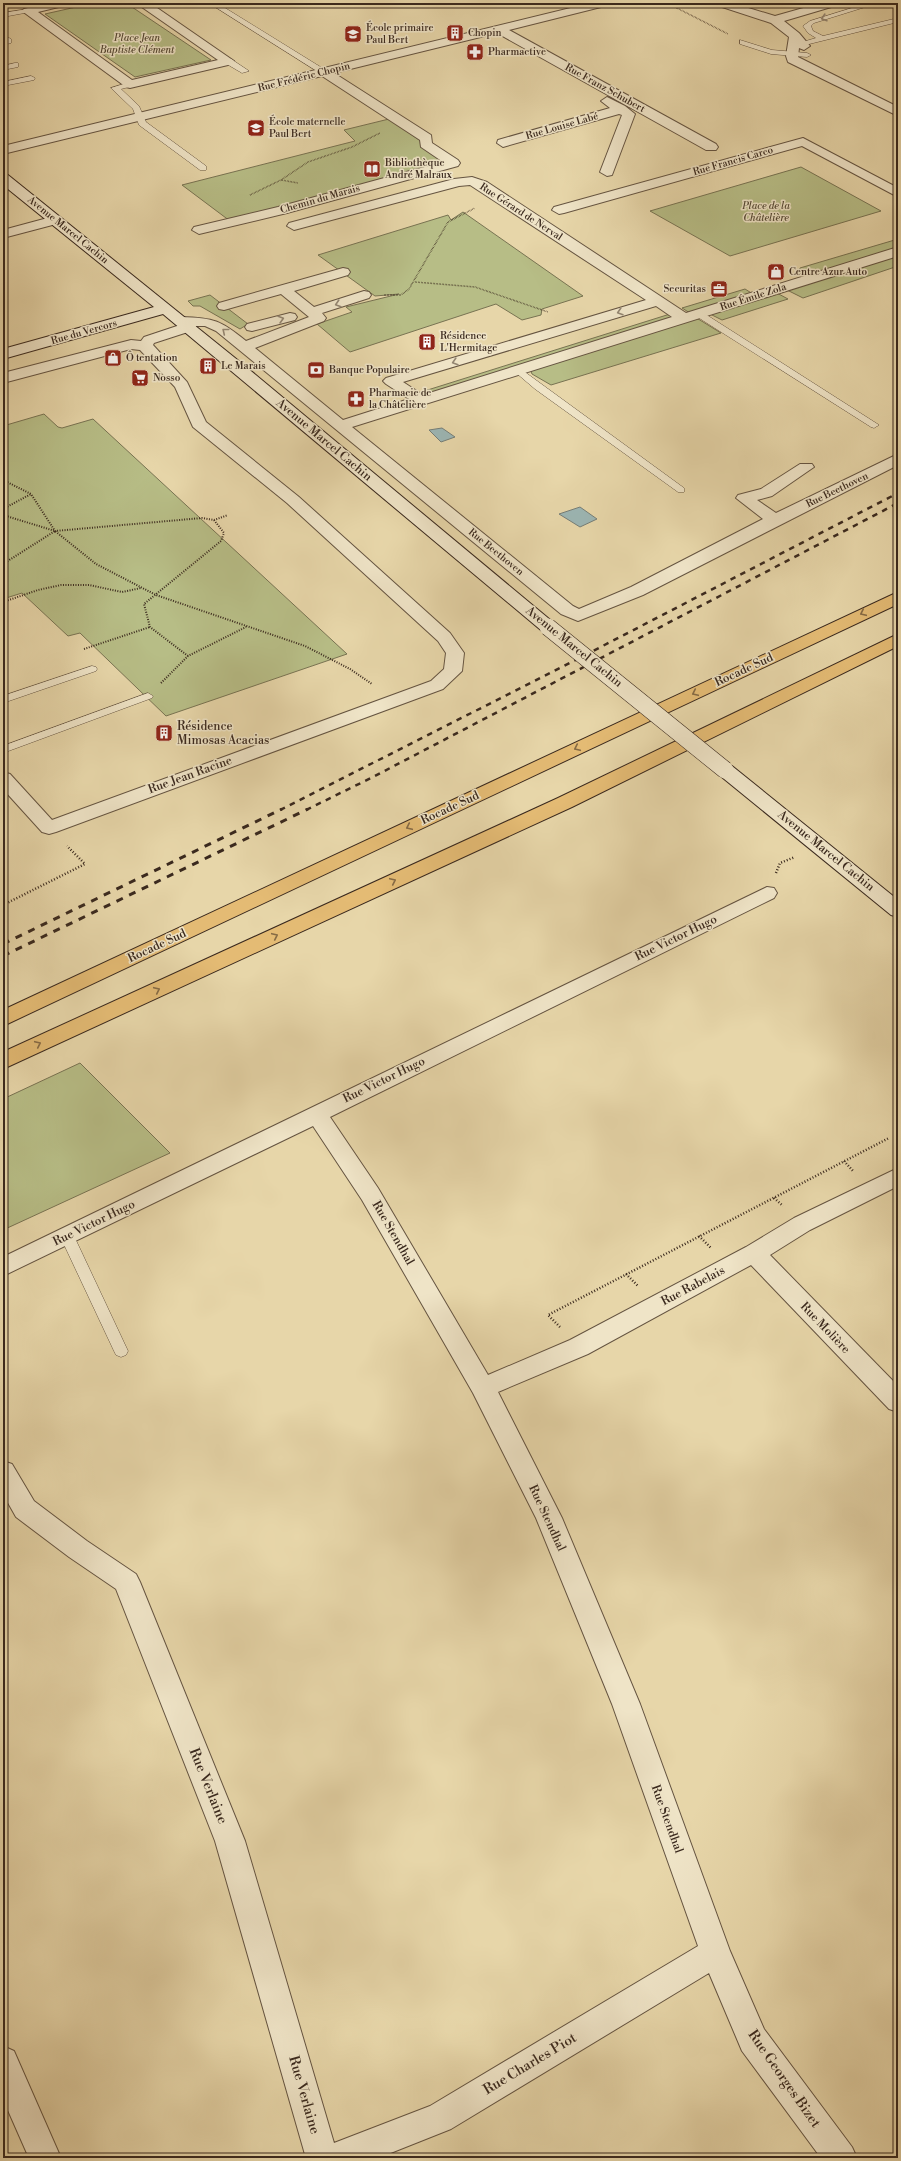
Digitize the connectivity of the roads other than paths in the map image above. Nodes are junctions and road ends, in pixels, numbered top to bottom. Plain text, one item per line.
1 (63, 3) edge
2 (142, 3) edge
3 (212, 3) edge
4 (605, 3) edge
5 (720, 3) edge
6 (834, 3) edge
7 (875, 3) edge
8 (28, 11) junction
9 (3, 15) edge
10 (775, 20) junction
11 (898, 20) edge
12 (493, 31) junction
13 (3, 37) edge
14 (823, 39) junction
15 (3, 42) edge
16 (743, 42) dead end
17 (798, 47) junction
18 (228, 61) junction
19 (15, 65) dead end
20 (3, 68) edge
21 (245, 71) dead end
22 (323, 71) junction
23 (31, 78) dead end
24 (3, 84) edge
25 (130, 84) junction
26 (622, 109) junction
27 (898, 112) edge
28 (142, 116) junction
29 (503, 143) dead end
30 (711, 147) dead end
31 (3, 150) edge
32 (203, 168) dead end
33 (608, 172) dead end
34 (3, 178) edge
35 (898, 192) edge
36 (559, 210) dead end
37 (54, 220) junction
38 (294, 226) dead end
39 (199, 230) dead end
40 (3, 234) edge
41 (898, 251) edge
42 (343, 272) dead end
43 (283, 289) junction
44 (364, 295) road end
45 (657, 301) junction
46 (224, 306) dead end
47 (164, 309) junction
48 (311, 312) junction
49 (698, 314) junction
50 (684, 318) junction
51 (185, 324) junction
52 (252, 327) dead end
53 (145, 346) junction
54 (244, 347) junction
55 (3, 354) edge
56 (518, 370) junction
57 (278, 373) junction
58 (3, 378) edge
59 (253, 380) junction
60 (422, 401) junction
61 (874, 425) dead end
62 (342, 426) junction
63 (898, 459) edge
64 (806, 467) dead end
65 (682, 490) dead end
66 (775, 520) junction
67 (898, 597) edge
68 (898, 639) edge
69 (92, 669) road end
70 (148, 696) road end
71 (3, 700) edge
72 (3, 750) edge
73 (3, 778) edge
74 (767, 893) dead end
75 (898, 910) edge
76 (3, 1019) edge
77 (3, 1060) edge
78 (317, 1115) junction
79 (898, 1176) edge
80 (67, 1236) junction
81 (754, 1253) junction
82 (3, 1267) edge
83 (121, 1351) dead end
84 (483, 1388) junction
85 (898, 1402) edge
86 (3, 1471) edge
87 (715, 1952) junction
88 (3, 2062) edge
89 (45, 2158) edge
90 (322, 2158) edge
91 (337, 2158) edge
92 (841, 2158) edge

1 - 8 street
2 - 18 street
3 - 22 lane
4 - 12 street, Rue Frédéric Chopin
5 - 10 street
6 - 10 street
7 -> 14 lane
8 - 9 lane
8 - 25 street
10 - 17 street
11 - 14 lane
12 - 22 street, Rue Frédéric Chopin
12 - 26 street, Rue Louise Labé
12 - 30 street, Rue Franz Schubert
13 - 15 lane
14 - 17 lane
16 - 17 lane
17 - 27 street
18 - 21 lane
18 - 25 street
19 - 20 lane
22 - 28 street, Rue Frédéric Chopin
22 - 39 street, Chemin du Marais
23 - 24 lane
25 - 28 lane
26 - 29 street, Rue Louise Labé
26 - 33 street
28 - 31 street, Rue Frédéric Chopin
28 - 32 lane
34 - 37 street, Avenue Marcel Cachin
35 - 36 street, Rue Francis Carco
37 - 40 street
37 - 47 street, Avenue Marcel Cachin
38 - 45 street, Rue Gérard de Nerval
41 - 49 street, Rue Émile Zola
42 - 43 street
43 - 46 street
43 - 48 street
44 -> 48 street
45 - 50 street, Rue Gérard de Nerval
45 -> 60 street
47 - 51 street, Avenue Marcel Cachin
47 - 55 street, Rue du Vercors
52 -> 48 street
48 - 54 street
49 - 50 street, Rue Émile Zola
49 - 61 lane, Rue Émile Zola
50 - 56 street, Rue Émile Zola
51 - 53 street
54 -> 51 street, Rue Beethoven
51 - 59 street, Avenue Marcel Cachin
53 - 58 street
53 - 73 street, Rue Jean Racine
54 - 57 street, Rue Beethoven
56 - 60 street, Rue Émile Zola
56 - 65 lane
57 - 59 street
57 - 62 street, Rue Beethoven
59 - 75 street, Avenue Marcel Cachin, bridge
60 - 62 street, Rue Émile Zola
62 - 66 street, Rue Beethoven
63 - 66 street, Rue Beethoven
64 - 66 street
67 -> 76 highway, Rocade Sud
77 -> 68 highway
69 - 71 lane
70 - 72 lane
74 - 78 street, Rue Victor Hugo
78 - 80 street, Rue Victor Hugo
78 - 84 street, Rue Stendhal
79 - 81 street, Rue Rabelais
80 - 82 street, Rue Victor Hugo
80 - 83 lane
81 - 84 street, Rue Rabelais
81 - 85 street, Rue Molière
84 - 87 street, Rue Stendhal
86 - 90 street, Rue Verlaine
87 - 91 street, Rue Charles Piot
87 - 92 street, Rue Georges Bizet
88 - 89 street

